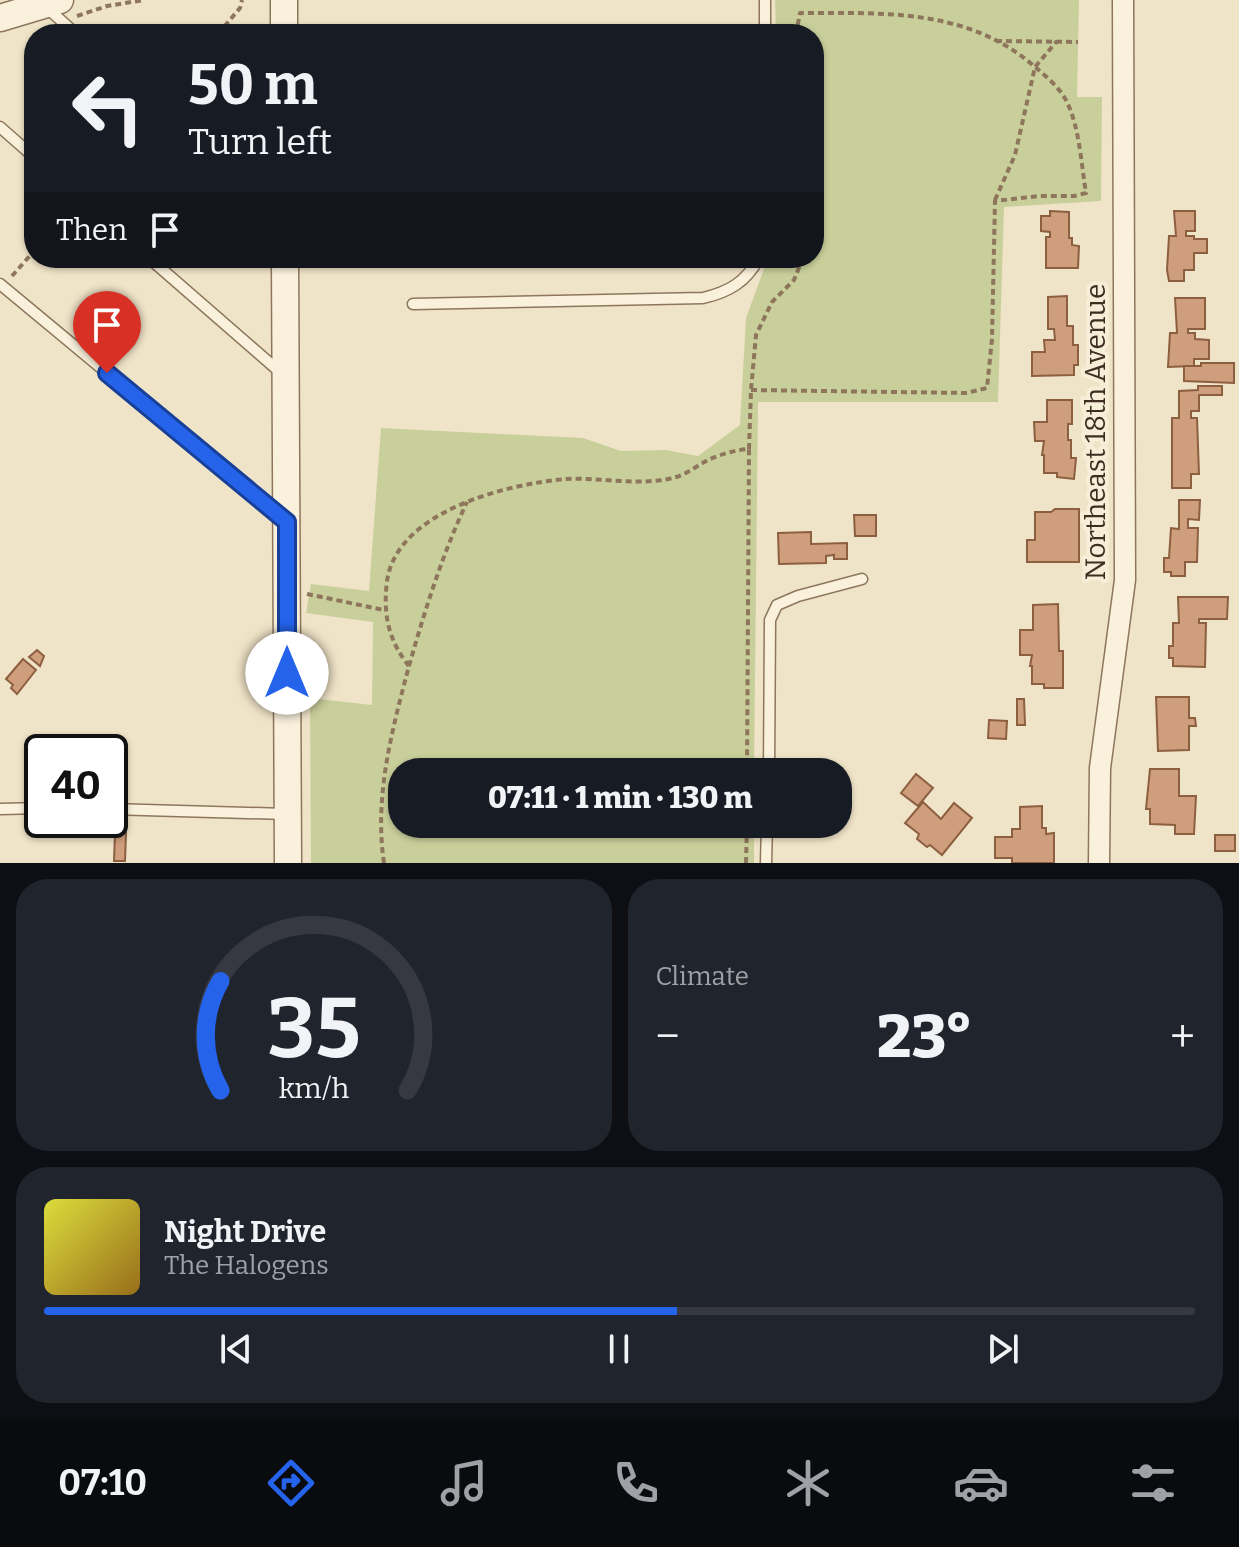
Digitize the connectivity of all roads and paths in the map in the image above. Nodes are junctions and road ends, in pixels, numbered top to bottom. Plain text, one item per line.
1 (242, 0) edge
2 (284, 0) edge
3 (765, 0) edge
4 (1123, 0) edge
5 (52, 3) edge
6 (0, 18) edge
7 (68, 24) edge
8 (226, 24) edge
9 (284, 24) edge
10 (765, 24) edge
11 (798, 24) edge
12 (994, 41) junction
13 (1057, 41) junction
14 (1078, 42) dead end
15 (1035, 67) junction
16 (0, 127) edge
17 (24, 148) edge
18 (995, 201) junction
19 (24, 262) edge
20 (161, 268) edge
21 (285, 268) edge
22 (754, 268) edge
23 (799, 268) edge
24 (2, 285) edge
25 (413, 304) dead end
26 (286, 377) junction
27 (751, 390) junction
28 (749, 449) junction
29 (468, 500) junction
30 (287, 522) junction
31 (862, 579) dead end
32 (287, 588) junction
33 (384, 610) junction
34 (409, 666) junction
35 (747, 758) edge
36 (769, 758) edge
37 (24, 808) edge
38 (0, 809) edge
39 (128, 810) edge
40 (288, 814) junction
41 (747, 838) edge
42 (767, 838) edge
43 (288, 863) edge
44 (384, 863) edge
45 (746, 863) edge
46 (766, 863) edge
47 (1099, 863) edge

1 - 8 path
2 - 9 street
3 - 10 lane
4 - 47 street, Northeast 18th Avenue
5 - 6 street
5 - 7 lane
11 - 12 path
12 - 13 path
12 - 15 path
13 - 14 path
13 - 15 path
15 - 18 path
15 - 18 path
16 - 17 lane
18 - 27 path
19 - 24 path
20 - 26 lane
21 - 26 street
22 - 25 lane
23 - 27 path
24 - 30 lane
26 - 30 street
27 - 28 path
28 - 29 path
28 - 35 path
29 - 33 path
29 - 34 path
30 - 32 street
31 - 36 lane
32 - 33 path
32 - 40 street
33 - 34 path
34 - 44 path
37 - 38 lane
39 - 40 lane
40 - 43 street
41 - 45 path
42 - 46 lane

